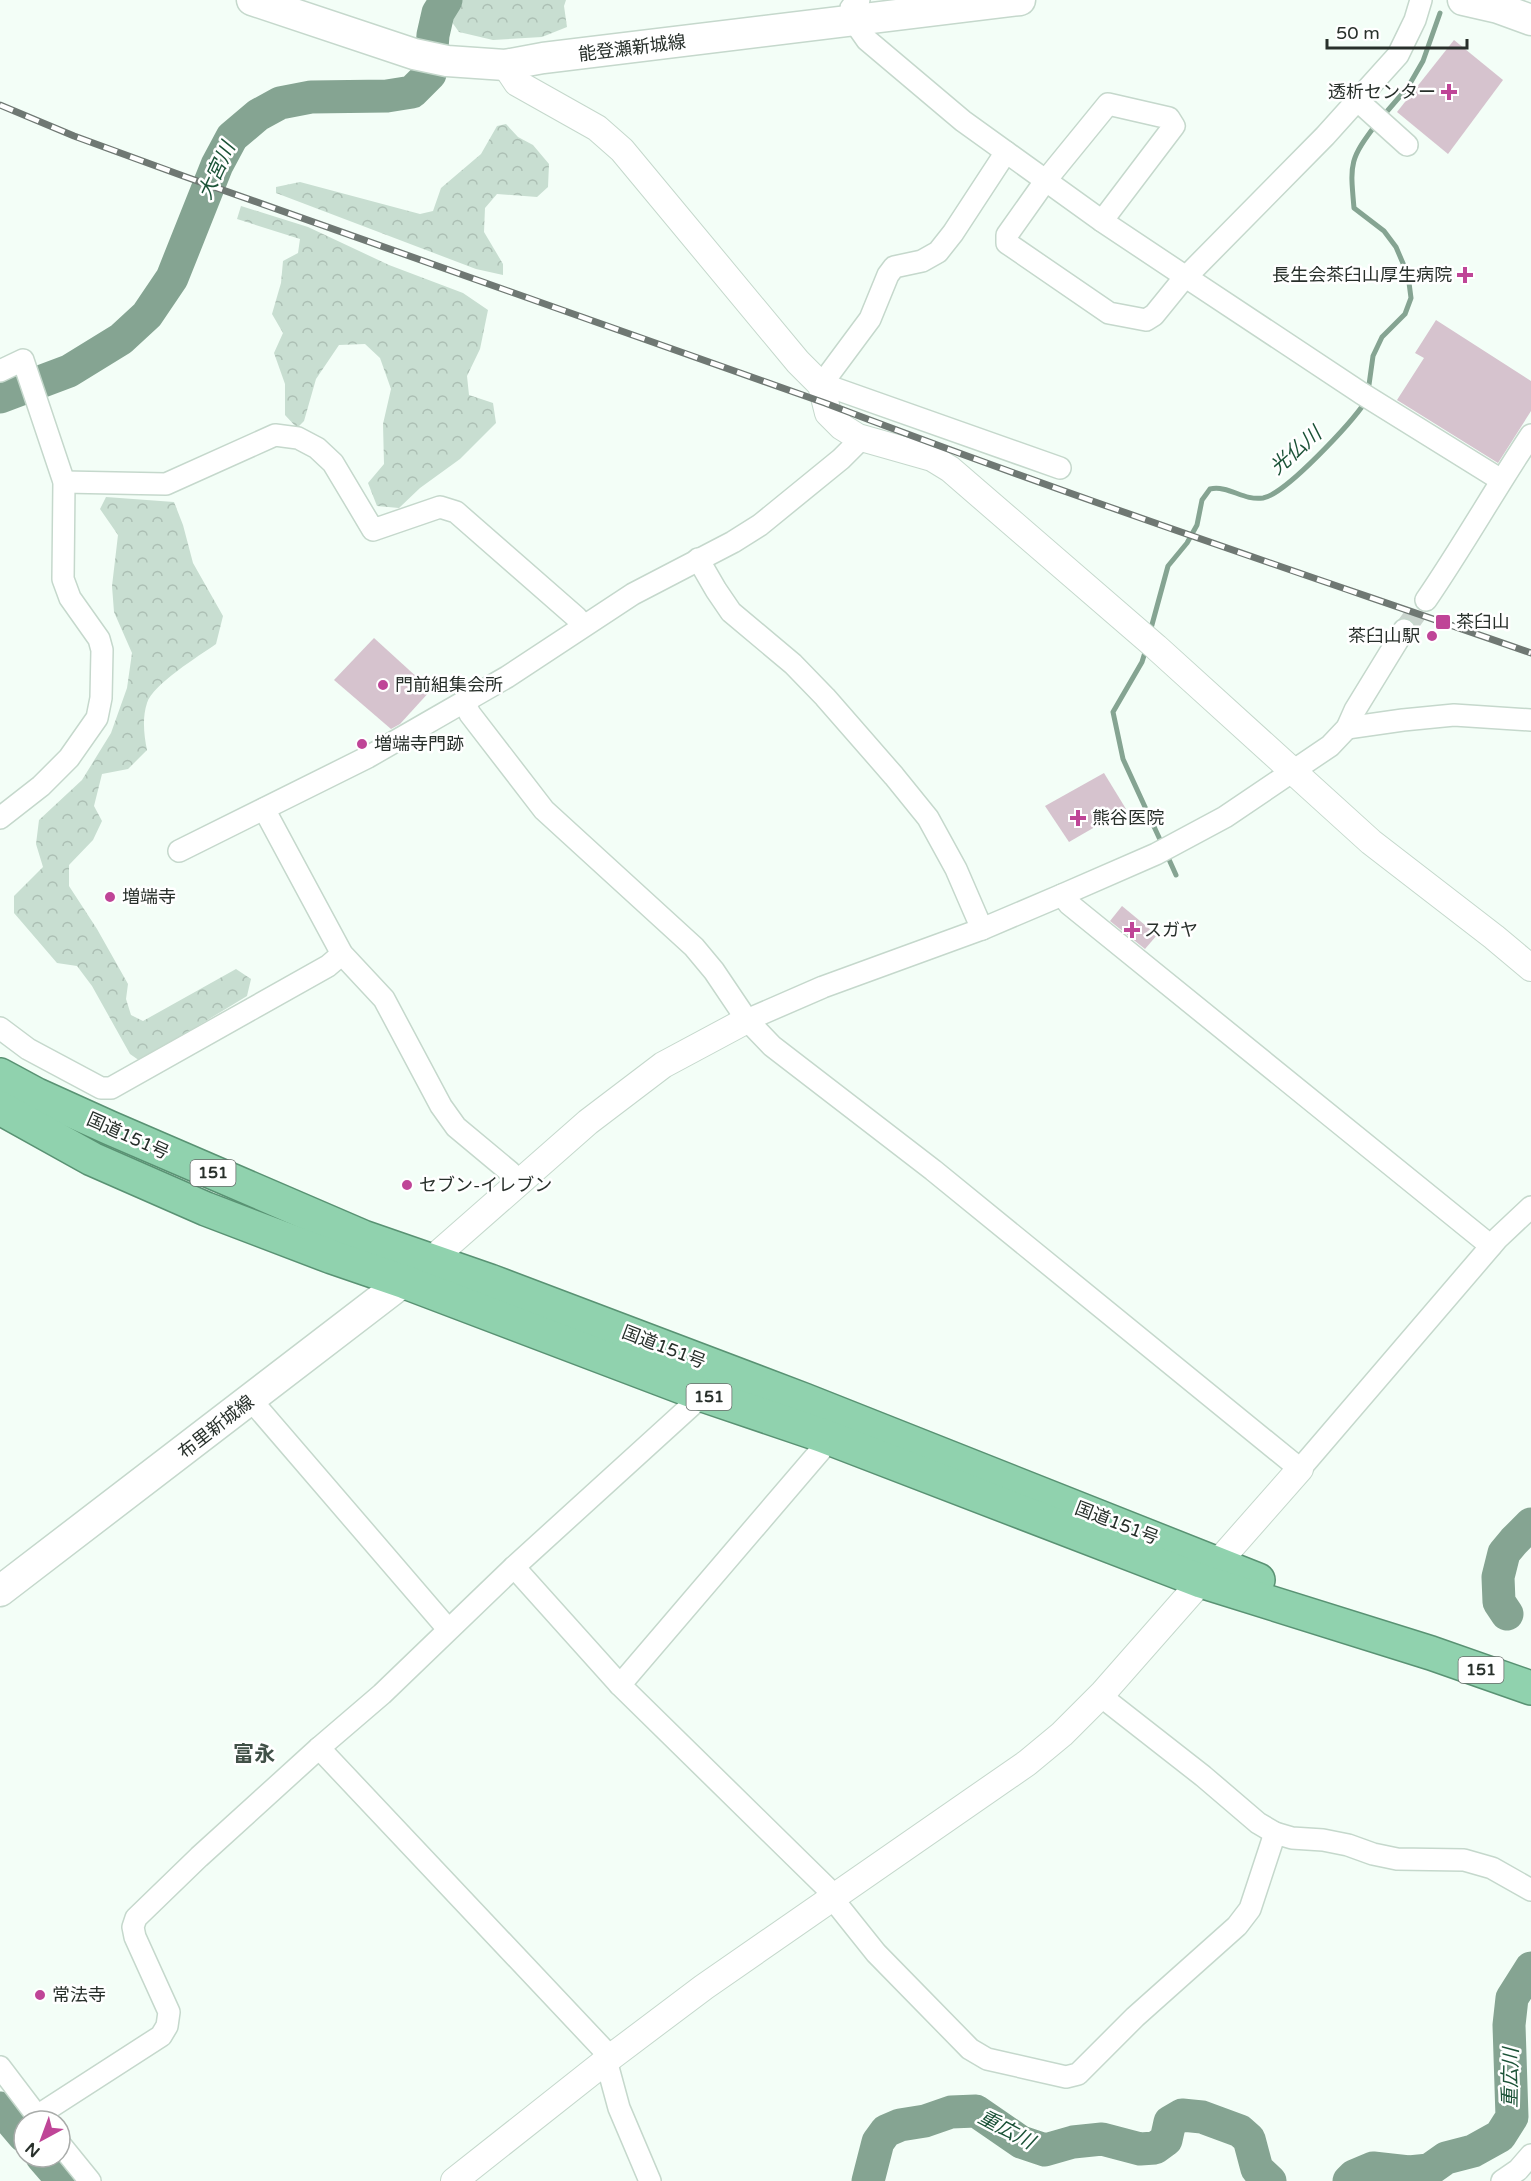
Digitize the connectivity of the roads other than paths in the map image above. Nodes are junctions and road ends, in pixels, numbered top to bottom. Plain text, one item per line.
1 (252, 0) edge
2 (1020, 0) edge
3 (1421, 0) edge
4 (1463, 0) edge
5 (1498, 4) edge
6 (856, 10) edge
7 (1531, 20) edge
8 (505, 65) junction
9 (1364, 107) junction
10 (1407, 145) dead end
11 (1006, 152) junction
12 (1046, 180) junction
13 (1102, 221) junction
14 (1186, 277) junction
15 (0, 370) edge
16 (821, 385) junction
17 (1531, 435) edge
18 (858, 437) junction
19 (1060, 468) dead end
20 (1501, 480) junction
21 (64, 482) junction
22 (699, 559) junction
23 (1426, 600) tunnel mouth
24 (583, 626) junction
25 (1404, 630) tunnel mouth
26 (464, 702) junction
27 (1531, 720) edge
28 (1347, 728) junction
29 (1293, 772) junction
30 (264, 809) junction
31 (0, 818) edge
32 (179, 851) dead end
33 (1062, 895) junction
34 (982, 929) junction
35 (342, 954) junction
36 (1531, 968) edge
37 (747, 1020) junction
38 (0, 1028) edge
39 (0, 1075) edge
40 (0, 1108) edge
41 (517, 1184) junction
42 (1531, 1207) edge
43 (1491, 1246) junction
44 (430, 1260) junction
45 (405, 1282) junction
46 (703, 1395) junction
47 (251, 1400) junction
48 (821, 1435) junction
49 (1300, 1469) junction
50 (514, 1567) junction
51 (1209, 1572) junction
52 (0, 1591) edge
53 (448, 1629) junction
54 (620, 1685) junction
55 (1531, 1688) edge
56 (1102, 1694) junction
57 (319, 1748) junction
58 (1275, 1833) junction
59 (1531, 1890) edge
60 (833, 1897) junction
61 (607, 2060) junction
62 (0, 2067) edge
63 (32, 2109) edge
64 (54, 2109) edge
65 (1531, 2155) edge
66 (72, 2159) edge
67 (90, 2181) edge
68 (454, 2181) edge
69 (650, 2181) edge
70 (1502, 2181) edge

1 - 8 main road, 能登瀬新城線
2 - 6 main road, 能登瀬新城線
3 - 9 street
4 - 5 main road
5 - 7 main road
6 - 8 main road, 能登瀬新城線
6 - 11 street
8 - 16 street
9 - 10 street
9 - 14 street
11 - 12 street
11 - 16 street
12 - 13 street
12 - 13 street
12 - 14 street
13 - 14 street
14 - 20 street
15 - 21 street
16 - 18 street
16 - 19 street
17 - 20 street
18 - 22 street
18 - 29 street
20 - 23 street
21 - 24 street
21 - 31 street
22 - 24 street
22 - 34 street
24 - 26 street
25 - 28 street
26 - 30 street
26 - 37 street
27 - 28 street
28 - 29 street
29 - 33 street
29 - 36 street
30 - 32 street
30 - 35 street
33 - 34 street
33 - 43 street
34 - 37 street
35 - 38 street
35 - 41 street
37 - 41 street
37 - 49 street
39 - 44 highway, 国道151号 / 151
40 - 45 highway, 国道151号 / 151
41 - 44 street
42 - 43 street
43 - 49 street
44 - 45 main road, 布里新城線
44 - 51 highway, 国道151号 / 151
45 - 46 highway, 国道151号 / 151
45 - 47 main road, 布里新城線
46 - 48 highway, 国道151号 / 151
46 - 50 street
47 - 52 main road, 布里新城線
47 - 53 street
48 - 51 highway, 国道151号 / 151
48 - 54 street
49 - 51 street
50 - 53 street
50 - 54 street
51 - 55 highway, 国道151号 / 151
51 - 56 street
53 - 57 street
54 - 60 street
56 - 58 street
56 - 60 street
57 - 61 street
57 - 64 street
58 - 59 street
58 - 60 street
60 - 61 street
61 - 68 street
61 - 69 street
62 - 63 street
65 - 70 street
66 - 67 street

